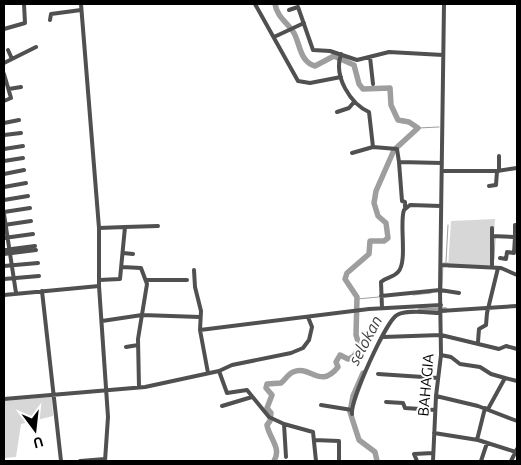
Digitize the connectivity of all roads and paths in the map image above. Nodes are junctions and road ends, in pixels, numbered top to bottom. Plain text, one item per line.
1 (24, 4) edge
2 (81, 4) edge
3 (255, 4) edge
4 (444, 4) edge
5 (81, 10) junction
6 (288, 10) dead end
7 (50, 20) dead end
8 (304, 23) junction
9 (4, 29) edge
10 (274, 36) junction
11 (36, 47) dead end
12 (8, 50) dead end
13 (443, 55) junction
14 (339, 57) junction
15 (370, 57) junction
16 (12, 59) junction
17 (4, 63) edge
18 (4, 74) edge
19 (341, 77) junction
20 (373, 84) dead end
21 (21, 87) dead end
22 (9, 89) junction
23 (4, 101) edge
24 (354, 102) junction
25 (337, 112) dead end
26 (19, 120) dead end
27 (4, 123) edge
28 (21, 133) dead end
29 (4, 135) edge
30 (378, 138) dead end
31 (371, 140) junction
32 (23, 146) dead end
33 (373, 147) junction
34 (4, 149) edge
35 (352, 153) dead end
36 (499, 156) dead end
37 (23, 158) dead end
38 (4, 161) edge
39 (400, 162) junction
40 (442, 163) junction
41 (517, 168) edge
42 (24, 170) dead end
43 (442, 171) junction
44 (498, 171) junction
45 (4, 174) edge
46 (26, 183) dead end
47 (489, 186) dead end
48 (4, 187) edge
49 (28, 196) dead end
50 (4, 200) edge
51 (441, 206) junction
52 (30, 208) dead end
53 (405, 208) junction
54 (4, 213) edge
55 (32, 221) dead end
56 (5, 225) edge
57 (517, 225) edge
58 (158, 226) dead end
59 (125, 227) junction
60 (99, 228) junction
61 (492, 228) dead end
62 (34, 234) dead end
63 (494, 236) junction
64 (515, 237) junction
65 (6, 238) edge
66 (36, 248) dead end
67 (10, 251) junction
68 (4, 252) edge
69 (123, 254) junction
70 (134, 254) dead end
71 (500, 258) dead end
72 (38, 263) dead end
73 (442, 265) junction
74 (4, 266) edge
75 (12, 266) junction
76 (492, 266) junction
77 (122, 267) junction
78 (498, 268) junction
79 (194, 270) dead end
80 (517, 275) edge
81 (40, 276) dead end
82 (4, 279) edge
83 (13, 279) junction
84 (99, 280) junction
85 (146, 280) junction
86 (187, 280) dead end
87 (99, 286) junction
88 (42, 291) junction
89 (441, 291) junction
90 (16, 293) junction
91 (459, 293) dead end
92 (4, 294) edge
93 (382, 297) junction
94 (517, 306) edge
95 (489, 307) junction
96 (382, 308) junction
97 (440, 310) junction
98 (142, 315) junction
99 (200, 317) junction
100 (308, 317) junction
101 (102, 321) junction
102 (200, 330) junction
103 (441, 335) junction
104 (383, 337) junction
105 (478, 342) junction
106 (138, 345) junction
107 (126, 347) dead end
108 (517, 349) edge
109 (441, 355) junction
110 (219, 371) junction
111 (208, 373) junction
112 (378, 374) dead end
113 (438, 378) junction
114 (505, 378) junction
115 (517, 381) edge
116 (139, 388) junction
117 (106, 390) junction
118 (52, 394) junction
119 (436, 396) junction
120 (252, 398) junction
121 (4, 399) edge
122 (386, 402) dead end
123 (321, 405) dead end
124 (222, 406) dead end
125 (487, 409) junction
126 (435, 410) junction
127 (517, 421) edge
128 (284, 424) junction
129 (434, 433) junction
130 (314, 440) junction
131 (477, 440) junction
132 (487, 443) junction
133 (516, 451) edge
134 (433, 453) junction
135 (286, 458) dead end
136 (105, 460) edge
137 (61, 461) edge
138 (80, 461) edge
139 (316, 461) edge
140 (339, 461) edge
141 (417, 461) edge
142 (433, 461) edge
143 (481, 461) edge
144 (511, 461) edge

1 - 9 street
2 - 5 street
3 - 10 street
4 - 13 street, BAHAGIA
5 - 7 street
5 - 60 street
6 - 8 street
8 - 10 street
8 - 14 street
10 - 19 street
11 - 16 street
12 - 16 street
13 - 15 street
13 - 40 street, BAHAGIA
14 - 15 street
14 - 19 street
15 - 20 street
16 - 17 street
18 - 22 street
19 - 24 street
21 - 22 street
22 - 23 street
24 - 25 street
24 - 31 street
26 - 27 street
28 - 29 street
30 - 31 street
31 - 33 street
32 - 34 street
33 - 35 street
33 - 39 street
36 - 44 street
37 - 38 street
39 - 40 street
39 - 53 street
40 - 43 street, BAHAGIA
41 - 44 street
42 - 45 street
43 - 44 street
43 - 51 street, BAHAGIA
44 - 47 street
46 - 48 street
49 - 50 street
51 - 53 street
51 - 73 street, BAHAGIA
52 - 54 street
53 - 93 street
54 - 56 street
55 - 56 street
56 - 65 street
57 - 64 street
58 - 59 street
59 - 60 street
59 - 69 street
60 - 84 street
61 - 63 street
62 - 65 street
63 - 64 street
63 - 76 street
64 - 71 street
65 - 67 street
66 - 67 street
67 - 68 street
67 - 75 street
69 - 70 street
69 - 77 street
72 - 75 street
73 - 76 street
73 - 89 street, BAHAGIA
74 - 75 street
75 - 83 street
76 - 78 street
77 - 84 street
77 - 85 street
78 - 80 street
78 - 95 street
79 - 99 street
81 - 83 street
82 - 83 street
83 - 90 street
84 - 87 street
85 - 86 street
85 - 98 street
87 - 88 street
87 - 101 street
88 - 90 street
88 - 118 street
89 - 91 street
89 - 93 street
89 - 97 street, BAHAGIA
90 - 92 street
93 - 96 street
94 - 95 street
95 - 97 street
95 - 105 street
96 - 97 street
96 - 100 street
97 - 103 street, BAHAGIA
97 - 104 street
98 - 99 street
98 - 101 street
98 - 106 street
99 - 102 street
100 - 102 street
100 - 110 street
101 - 117 street
102 - 111 street
103 - 104 street
103 - 105 street
103 - 109 street, BAHAGIA
104 - 123 street
105 - 108 street
106 - 107 street
106 - 116 street
109 - 113 street, BAHAGIA
109 - 114 street
110 - 111 street
110 - 120 street
111 - 116 street
112 - 113 street
113 - 119 street, BAHAGIA
114 - 115 street
114 - 125 street
116 - 117 street
117 - 118 street
117 - 136 street
118 - 121 street
118 - 137 street
119 - 125 street
119 - 126 street, BAHAGIA
120 - 124 street
120 - 128 street
122 - 126 street
125 - 127 street
125 - 131 street
126 - 129 street, BAHAGIA
128 - 130 street
128 - 135 street
129 - 131 street
129 - 134 street, BAHAGIA
130 - 139 street
130 - 140 street
131 - 132 street
132 - 133 street
132 - 143 street
133 - 144 street
134 - 141 street
134 - 142 street, BAHAGIA
136 - 138 street

